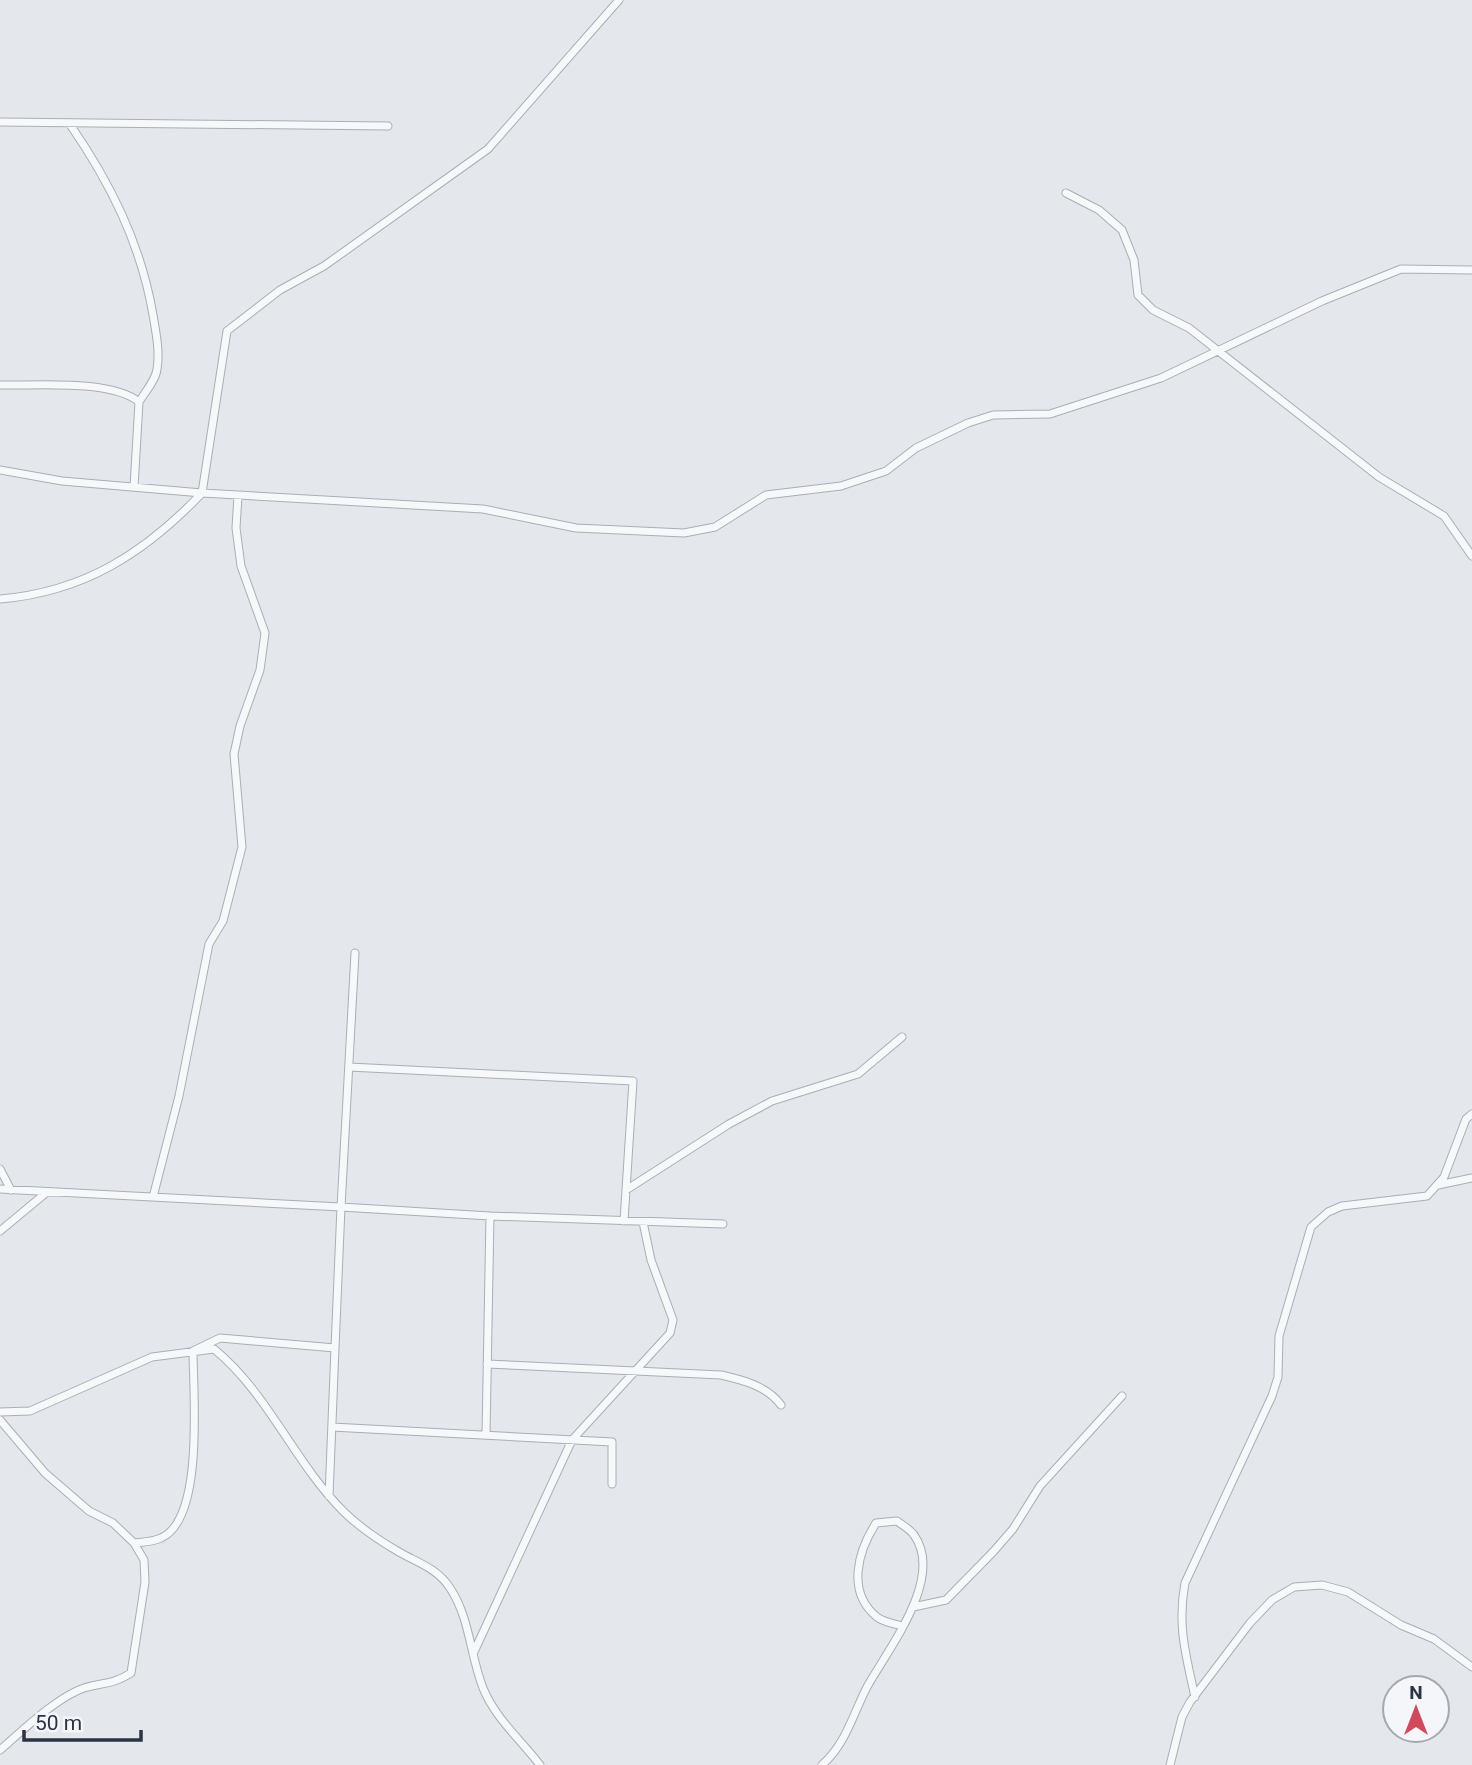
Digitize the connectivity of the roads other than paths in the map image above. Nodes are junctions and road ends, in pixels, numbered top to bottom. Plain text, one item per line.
1 (619, 0) edge
2 (0, 122) edge
3 (69, 123) junction
4 (388, 126) dead end
5 (1066, 193) dead end
6 (1472, 270) edge
7 (1219, 352) junction
8 (0, 385) edge
9 (139, 402) junction
10 (0, 470) edge
11 (134, 488) junction
12 (202, 494) junction
13 (238, 496) junction
14 (1472, 556) edge
15 (0, 599) edge
16 (355, 953) dead end
17 (902, 1037) dead end
18 (349, 1068) junction
19 (1472, 1114) edge
20 (0, 1169) edge
21 (1472, 1178) edge
22 (1437, 1185) junction
23 (0, 1189) edge
24 (11, 1190) junction
25 (626, 1190) junction
26 (47, 1192) junction
27 (153, 1197) junction
28 (341, 1208) junction
29 (490, 1216) junction
30 (624, 1221) junction
31 (643, 1222) junction
32 (723, 1224) dead end
33 (0, 1231) edge
34 (335, 1348) junction
35 (193, 1351) junction
36 (487, 1364) junction
37 (636, 1371) junction
38 (1122, 1396) dead end
39 (781, 1405) dead end
40 (0, 1412) edge
41 (0, 1420) edge
42 (332, 1427) junction
43 (486, 1435) junction
44 (572, 1440) junction
45 (612, 1484) dead end
46 (330, 1496) junction
47 (134, 1543) junction
48 (913, 1607) junction
49 (902, 1626) junction
50 (473, 1655) junction
51 (1472, 1667) edge
52 (1195, 1697) junction
53 (0, 1750) edge
54 (540, 1765) edge
55 (822, 1765) edge
56 (1170, 1765) edge

1 - 12 lane
2 - 3 lane
3 - 4 lane
3 - 9 lane
5 - 7 lane
6 - 7 lane
7 - 13 lane
7 - 14 lane
8 - 9 lane
9 - 11 lane
10 - 11 lane
11 - 12 lane
12 - 13 lane
12 - 15 lane
13 - 27 lane
16 - 18 lane
17 - 25 lane
18 - 25 lane
18 - 28 lane
19 - 22 lane
20 - 24 lane
21 - 22 lane
22 - 52 lane
23 - 24 lane
24 - 26 lane
25 - 30 lane
26 - 27 lane
26 - 33 lane
27 - 28 lane
28 - 29 lane
28 - 34 lane
29 - 30 lane
29 - 36 lane
30 - 31 lane
31 - 32 lane
31 - 37 lane
34 - 35 lane
34 - 42 lane
35 - 40 lane
35 - 46 lane
35 - 47 lane
36 - 37 lane
36 - 43 lane
37 - 39 lane
37 - 44 lane
38 - 48 lane
41 - 47 lane
42 - 43 lane
42 - 46 lane
43 - 44 lane
44 - 45 lane
44 - 50 lane
46 - 50 lane
47 - 53 lane
48 - 49 lane
48 - 49 lane
49 - 55 lane
50 - 54 lane
51 - 52 lane
52 - 56 lane

